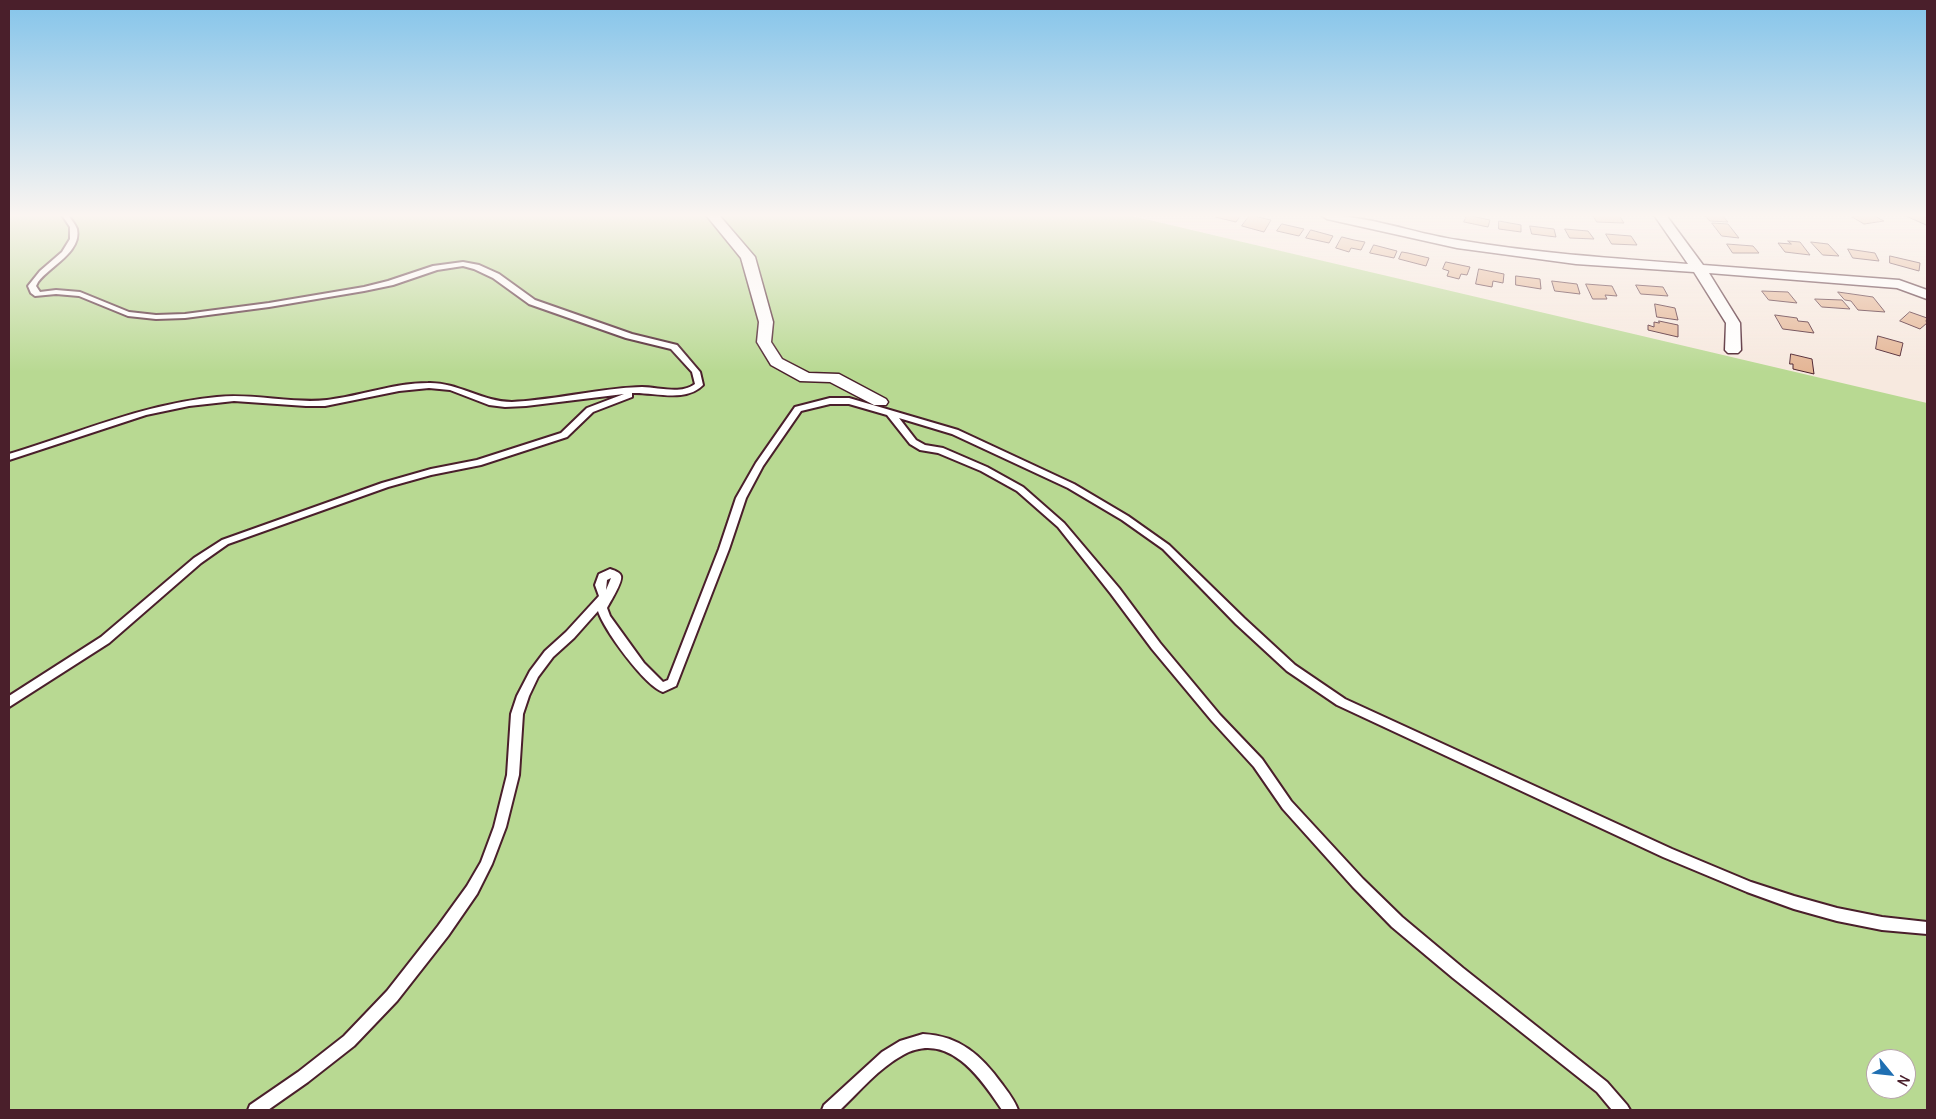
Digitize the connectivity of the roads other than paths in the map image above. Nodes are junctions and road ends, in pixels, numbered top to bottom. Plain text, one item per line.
1 (47, 267) edge
2 (441, 267) edge
3 (473, 267) edge
4 (751, 267) edge
5 (1675, 267) edge
6 (1699, 269) junction
7 (1927, 294) edge
8 (1734, 350) dead end
9 (654, 389) junction
10 (880, 402) dead end
11 (891, 414) junction
12 (9, 457) edge
13 (9, 702) edge
14 (1927, 928) edge
15 (255, 1110) edge
16 (829, 1110) edge
17 (1010, 1110) edge
18 (1622, 1110) edge

1 - 2 lane
3 - 9 lane
4 - 10 street
5 - 6 street
6 - 7 street
6 - 8 street
9 - 12 lane
9 - 13 lane
11 - 14 lane
11 - 15 lane
11 - 18 lane
16 - 17 lane

